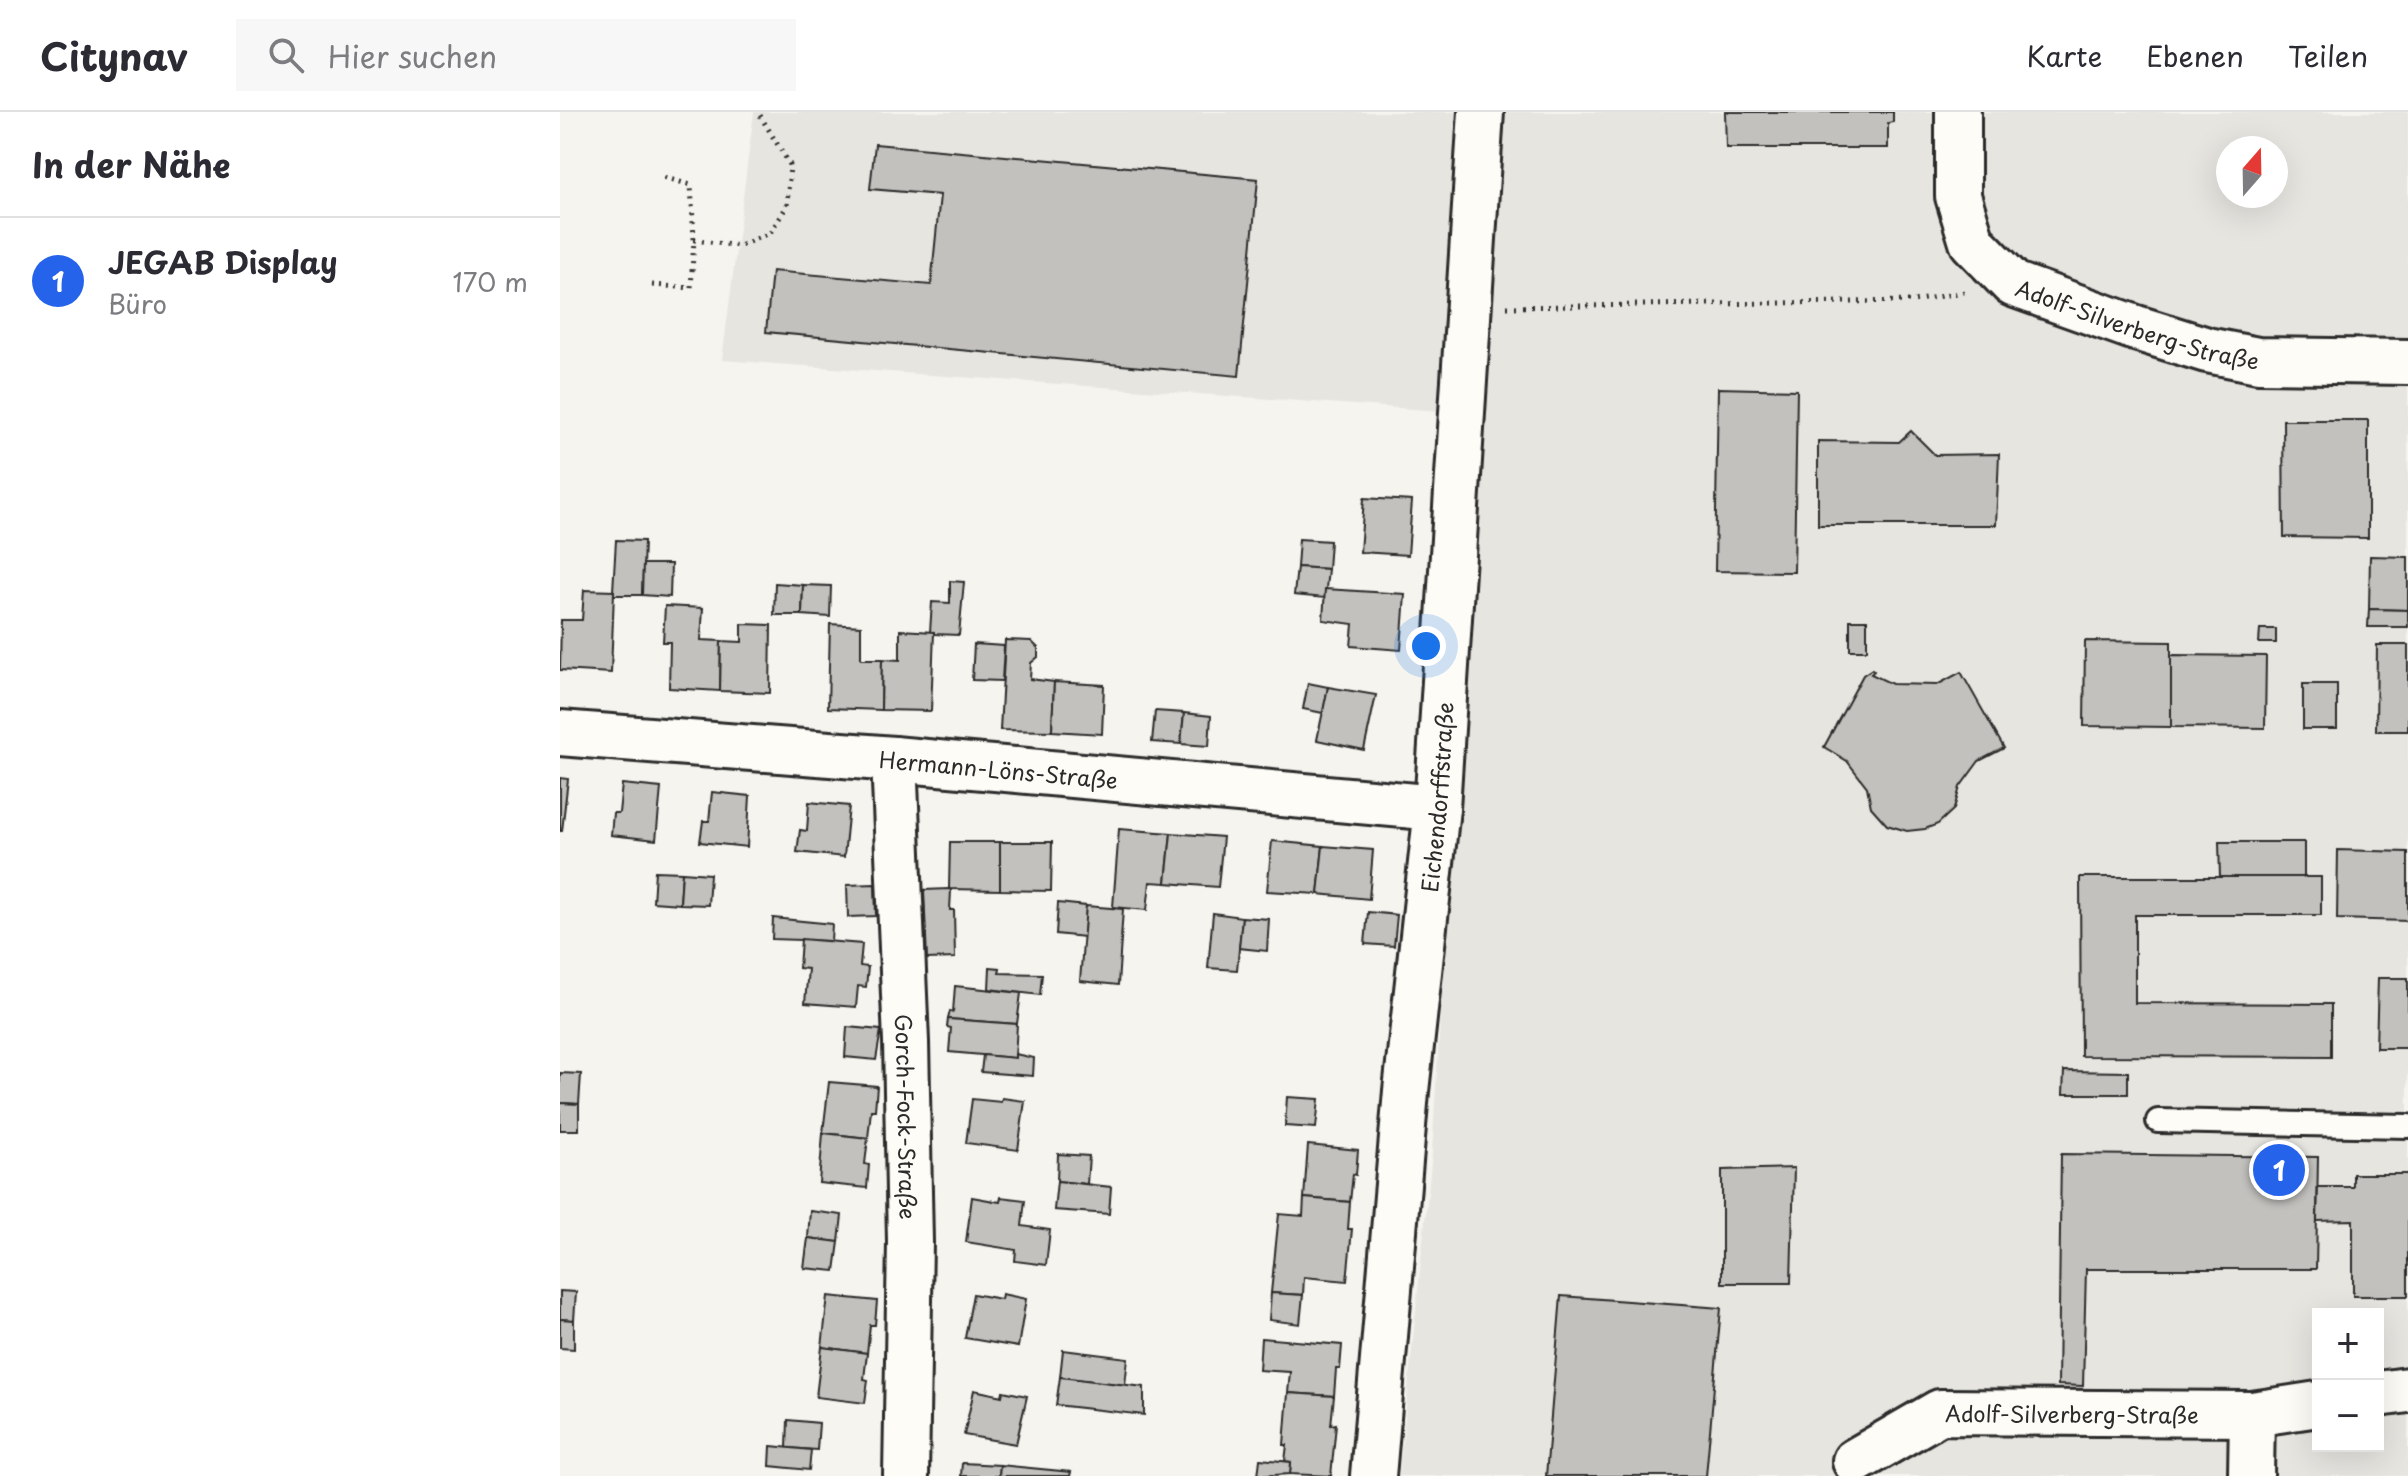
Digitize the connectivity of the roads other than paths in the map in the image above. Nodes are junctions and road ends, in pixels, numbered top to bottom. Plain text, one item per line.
1 (1958, 112) edge
2 (1480, 114) edge
3 (2408, 362) edge
4 (560, 733) edge
5 (894, 759) junction
6 (1437, 808) junction
7 (2158, 1121) dead end
8 (2408, 1126) edge
9 (2408, 1390) edge
10 (2384, 1393) edge
11 (2312, 1405) edge
12 (2252, 1414) junction
13 (1855, 1461) dead end
14 (906, 1476) edge
15 (1373, 1476) edge
16 (2251, 1476) edge

1 - 3 street, Adolf-Silverberg-Straße
2 - 6 street, Eichendorffstraße
4 - 5 street, Hermann-Löns-Straße
5 - 6 street, Hermann-Löns-Straße
5 - 14 street, Gorch-Fock-Straße
6 - 15 street, Eichendorffstraße
7 - 8 lane
9 - 10 street
11 - 12 street, Adolf-Silverberg-Straße
12 - 13 street, Adolf-Silverberg-Straße
12 - 16 street

